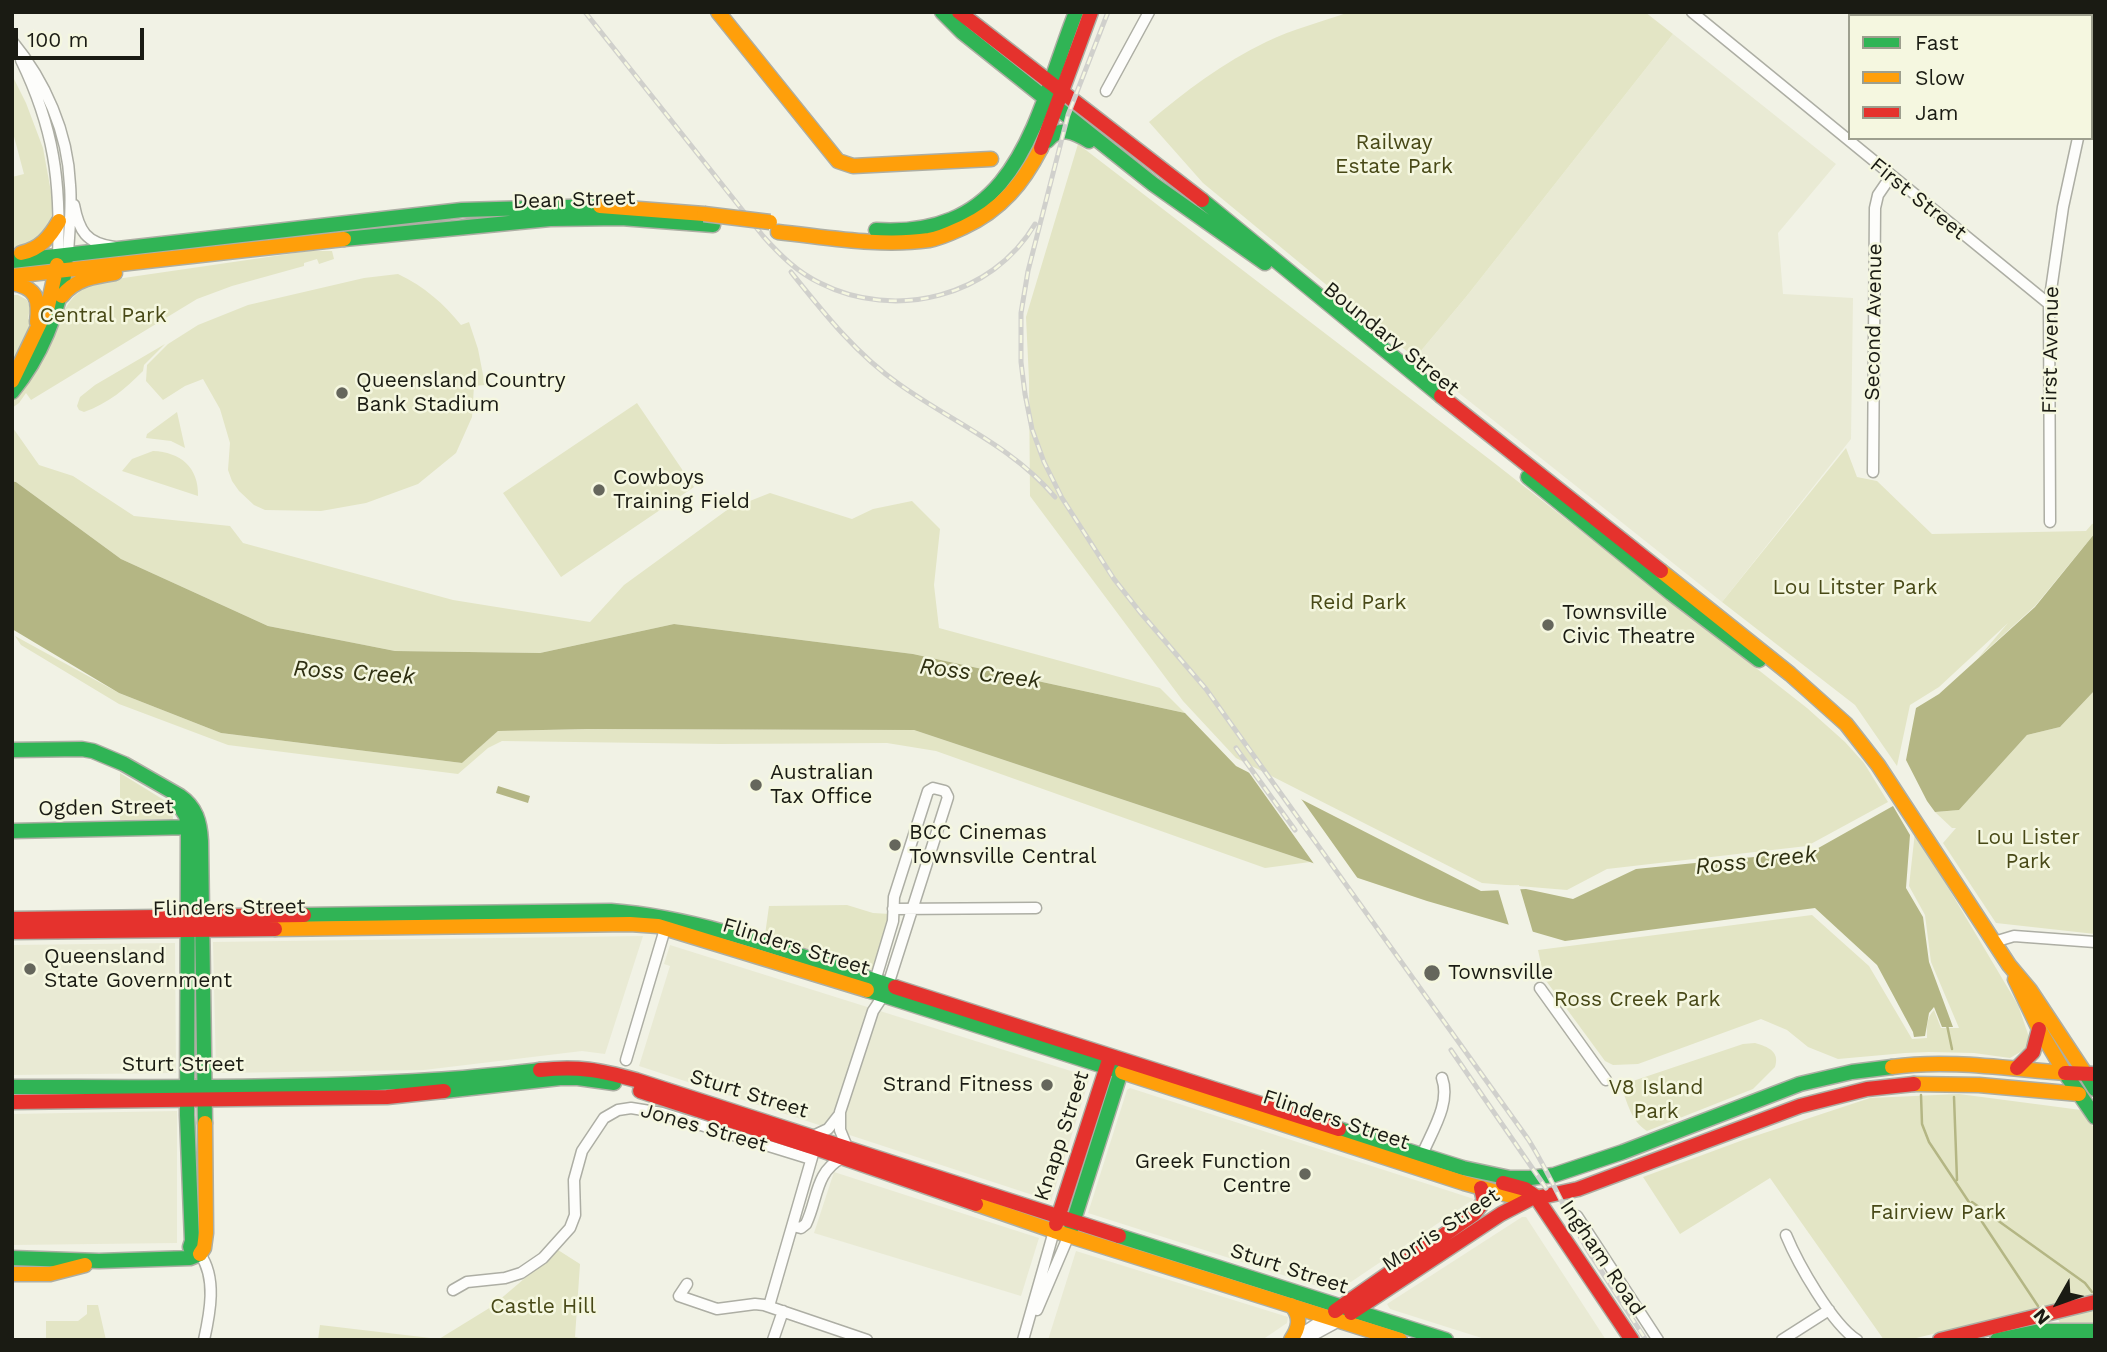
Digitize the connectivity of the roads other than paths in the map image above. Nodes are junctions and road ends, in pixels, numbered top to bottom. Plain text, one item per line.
1 (718, 12) edge
2 (942, 12) edge
3 (1076, 12) edge
4 (1091, 12) edge
5 (1149, 12) edge
6 (1692, 12) edge
7 (961, 15) edge
8 (12, 41) edge
9 (1059, 55) junction
10 (1047, 91) junction
11 (1106, 91) dead end
12 (1060, 100) junction
13 (52, 122) junction
14 (2078, 140) edge
15 (1042, 148) junction
16 (991, 159) dead end
17 (1144, 176) junction
18 (1891, 176) junction
19 (71, 188) junction
20 (59, 220) junction
21 (708, 220) junction
22 (438, 222) junction
23 (774, 227) junction
24 (130, 248) junction
25 (12, 254) edge
26 (170, 258) junction
27 (12, 261) edge
28 (62, 263) junction
29 (12, 276) edge
30 (12, 283) edge
31 (62, 296) junction
32 (2049, 303) junction
33 (32, 341) junction
34 (12, 381) edge
35 (12, 392) edge
36 (1873, 471) dead end
37 (2050, 522) dead end
38 (1816, 697) junction
39 (12, 750) edge
40 (194, 827) junction
41 (12, 831) edge
42 (1036, 908) dead end
43 (893, 909) junction
44 (913, 910) junction
45 (611, 911) junction
46 (12, 919) edge
47 (194, 923) junction
48 (665, 929) junction
49 (12, 932) edge
50 (1994, 942) junction
51 (2095, 942) edge
52 (2009, 965) junction
53 (880, 988) junction
54 (1540, 988) dead end
55 (2039, 1028) junction
56 (626, 1060) dead end
57 (1116, 1064) junction
58 (2017, 1068) junction
59 (2065, 1073) junction
60 (2090, 1073) edge
61 (1443, 1078) dead end
62 (1606, 1080) dead end
63 (12, 1087) edge
64 (2095, 1088) edge
65 (188, 1093) junction
66 (204, 1093) junction
67 (2079, 1094) junction
68 (2095, 1096) edge
69 (12, 1102) edge
70 (841, 1112) junction
71 (2095, 1118) edge
72 (812, 1152) junction
73 (1623, 1152) junction
74 (844, 1153) junction
75 (1422, 1154) junction
76 (1463, 1168) junction
77 (823, 1175) junction
78 (1481, 1188) junction
79 (1066, 1189) junction
80 (1563, 1194) junction
81 (1082, 1195) junction
82 (1535, 1204) junction
83 (1577, 1216) dead end
84 (1056, 1224) junction
85 (793, 1226) junction
86 (1071, 1228) junction
87 (1556, 1229) junction
88 (1786, 1235) dead end
89 (197, 1242) junction
90 (12, 1258) edge
91 (1046, 1259) junction
92 (100, 1261) junction
93 (1058, 1262) junction
94 (12, 1274) edge
95 (687, 1284) dead end
96 (453, 1290) dead end
97 (1386, 1290) junction
98 (2095, 1302) edge
99 (1290, 1305) junction
100 (769, 1306) junction
101 (1829, 1310) junction
102 (783, 1311) junction
103 (1340, 1314) junction
104 (1385, 1321) junction
105 (2095, 1331) edge
106 (1024, 1335) edge
107 (204, 1340) edge
108 (773, 1340) edge
109 (867, 1340) edge
110 (1292, 1340) edge
111 (1304, 1340) edge
112 (1400, 1340) edge
113 (1446, 1340) edge
114 (1622, 1340) edge
115 (1632, 1340) edge
116 (1658, 1340) edge
117 (1782, 1340) edge
118 (1839, 1340) edge
119 (1857, 1340) edge
120 (1940, 1340) edge
121 (1997, 1340) edge

1 - 16 main road
2 - 10 main road, Boundary Street
3 - 9 main road, Dean Street
4 - 12 main road, Dean Street
5 - 11 street
6 - 18 street, First Street
7 - 9 main road
7 - 10 main road, Boundary Street
8 - 13 street
9 - 10 main road, Dean Street
10 - 12 main road, Boundary Street
10 - 23 main road, Dean Street
12 - 15 main road, Dean Street
12 - 17 main road, Boundary Street
12 - 38 main road, Boundary Street
13 - 19 street
13 - 20 street
14 - 32 street, First Avenue
15 - 17 main road
15 - 23 main road, Dean Street
17 - 38 main road, Boundary Street
18 - 32 street, First Street
18 - 36 street, Second Avenue
19 - 24 street
19 - 28 street
20 - 25 main road
20 - 28 street
21 - 22 main road, Dean Street
21 - 22 main road, Dean Street
21 - 23 main road, Dean Street, bridge
22 - 24 main road, Dean Street
22 - 26 main road, Dean Street
24 - 28 main road, Dean Street
26 - 28 main road, Dean Street
26 - 31 main road
27 - 28 main road, Dean Street
28 - 29 main road, Dean Street
28 - 31 main road
28 - 33 main road
30 - 33 main road
31 - 35 main road
32 - 37 street, First Avenue
33 - 34 main road
38 - 50 main road, Boundary Street
39 - 40 main road
40 - 41 main road, Ogden Street
40 - 47 main road
42 - 44 street
43 - 44 street
43 - 44 street
43 - 53 street
44 - 53 street
45 - 47 main road, Flinders Street
45 - 48 main road
45 - 53 main road, Flinders Street
46 - 47 main road, Flinders Street
47 - 48 main road, Flinders Street
47 - 49 main road, Flinders Street
47 - 65 main road
47 - 66 main road
48 - 53 main road, Flinders Street
48 - 56 street
50 - 51 street
50 - 52 main road, Boundary Street
52 - 55 main road, Boundary Street
52 - 60 main road, Boundary Street
53 - 57 main road, Flinders Street
53 - 70 street
54 - 62 street
55 - 58 main road
55 - 59 main road, Boundary Street
57 - 75 main road, Flinders Street
57 - 78 main road, Flinders Street
57 - 79 main road, Knapp Street
57 - 81 main road, Knapp Street
58 - 59 main road
58 - 73 main road
59 - 60 main road
59 - 67 main road, Boundary Street
60 - 64 main road, Boundary Street
61 - 75 street
63 - 65 main road, Sturt Street
65 - 66 main road, Sturt Street
65 - 69 main road, Sturt Street
65 - 89 main road
66 - 72 main road, Sturt Street
66 - 89 main road
67 - 68 main road
67 - 71 main road, Boundary Street
67 - 80 main road
70 - 72 street
70 - 74 street
72 - 74 main road, Sturt Street
72 - 77 street, Jones Street
72 - 85 street
72 - 96 street, Jones Street
73 - 76 main road, Flinders Street
73 - 82 main road
74 - 77 street
74 - 84 main road, Sturt Street
75 - 76 main road, Flinders Street
76 - 82 main road
77 - 85 street
78 - 82 main road, Flinders Street
78 - 103 main road, Morris Street
79 - 81 main road
79 - 84 main road, Knapp Street
80 - 82 main road
80 - 87 main road
81 - 86 main road, Knapp Street
82 - 87 main road, Ingham Road
82 - 97 main road, Morris Street
82 - 114 main road, Ingham Road
83 - 116 street
84 - 86 main road, Sturt Street
84 - 91 street, Knapp Street
85 - 100 street
86 - 93 street, Knapp Street
86 - 99 main road, Sturt Street
86 - 103 main road, Sturt Street
87 - 115 main road, Ingham Road
88 - 101 street
89 - 92 main road
89 - 107 street
90 - 92 main road
91 - 93 street
91 - 106 street, Knapp Street
92 - 94 main road
93 - 106 street, Knapp Street
95 - 100 street
97 - 103 main road, Morris Street
97 - 104 main road
98 - 120 main road
99 - 103 main road, Sturt Street
99 - 110 main road
100 - 102 street
101 - 117 street
101 - 118 street
101 - 119 street
102 - 108 street
102 - 109 street
103 - 104 main road, Sturt Street
103 - 110 street, Morris Street
103 - 111 street, Morris Street
103 - 112 main road, Sturt Street
104 - 113 main road, Sturt Street
105 - 121 main road

